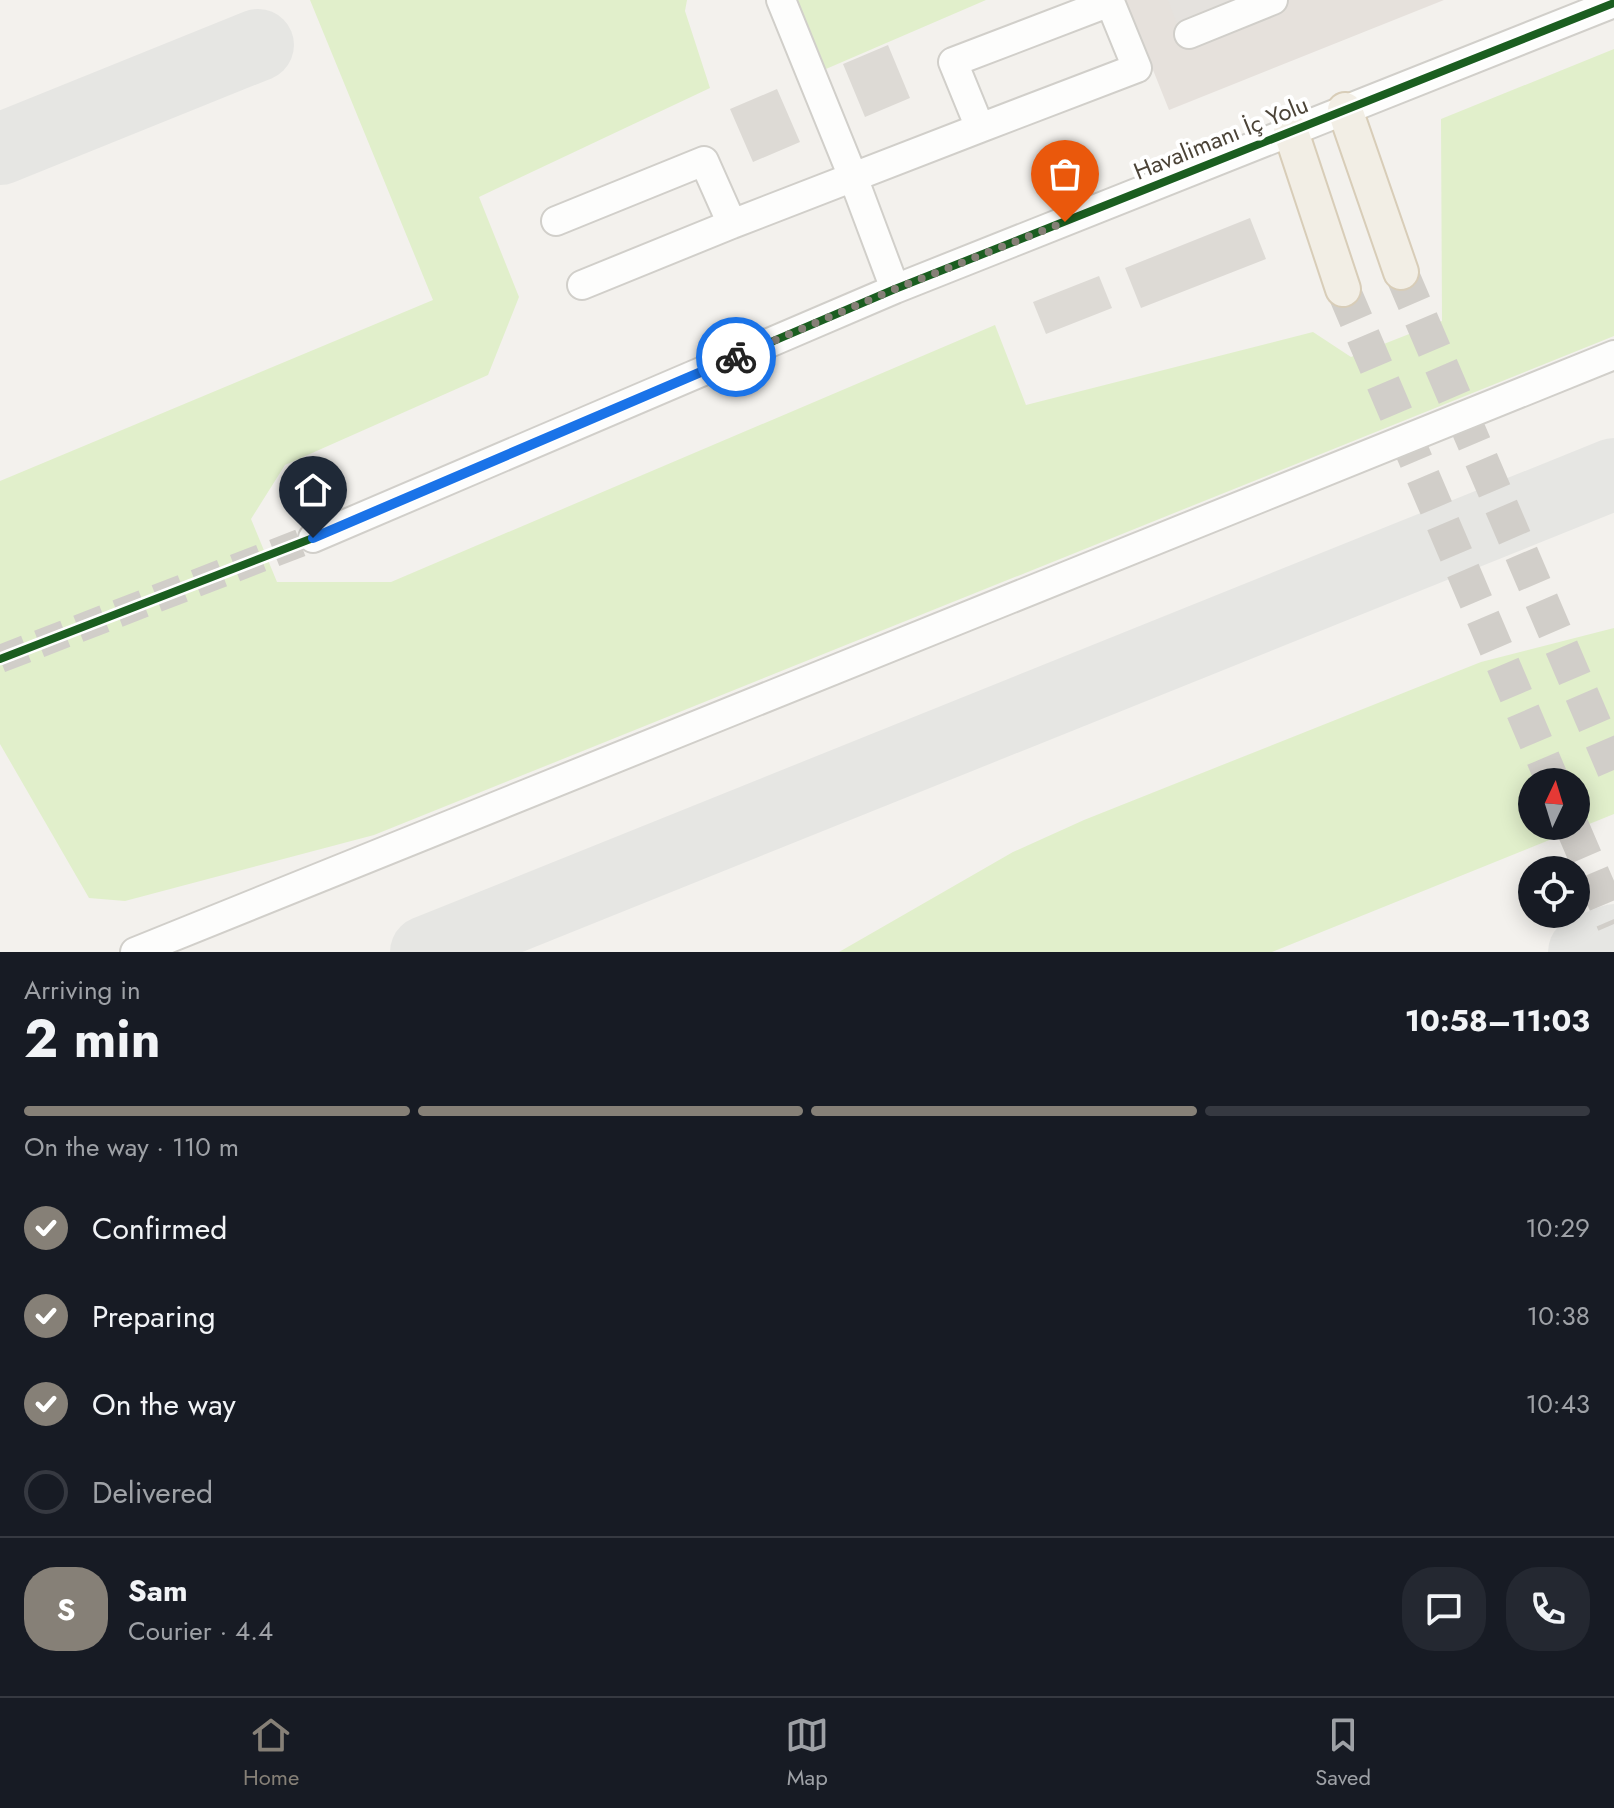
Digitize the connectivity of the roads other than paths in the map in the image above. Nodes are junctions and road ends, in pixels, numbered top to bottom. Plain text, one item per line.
1 (781, 0) edge
2 (1273, 0) edge
3 (1614, 3) edge
4 (1189, 34) dead end
5 (1345, 110) junction
6 (980, 128) junction
7 (1291, 132) junction
8 (853, 177) junction
9 (556, 221) dead end
10 (732, 224) junction
11 (1401, 272) tunnel mouth
12 (582, 285) dead end
13 (895, 289) junction
14 (1343, 289) tunnel mouth
15 (1614, 355) edge
16 (313, 538) tunnel mouth
17 (135, 952) edge

1 - 8 street
2 - 4 street
3 - 5 street, Havalimanı İç Yolu
5 - 7 street, Havalimanı İç Yolu
5 - 11 main road
6 - 6 street
6 - 8 street
7 - 13 street, Havalimanı İç Yolu
7 - 14 main road
8 - 10 street
8 - 13 street
9 - 10 street
10 - 12 street
13 - 16 street, Havalimanı İç Yolu
15 - 17 street

